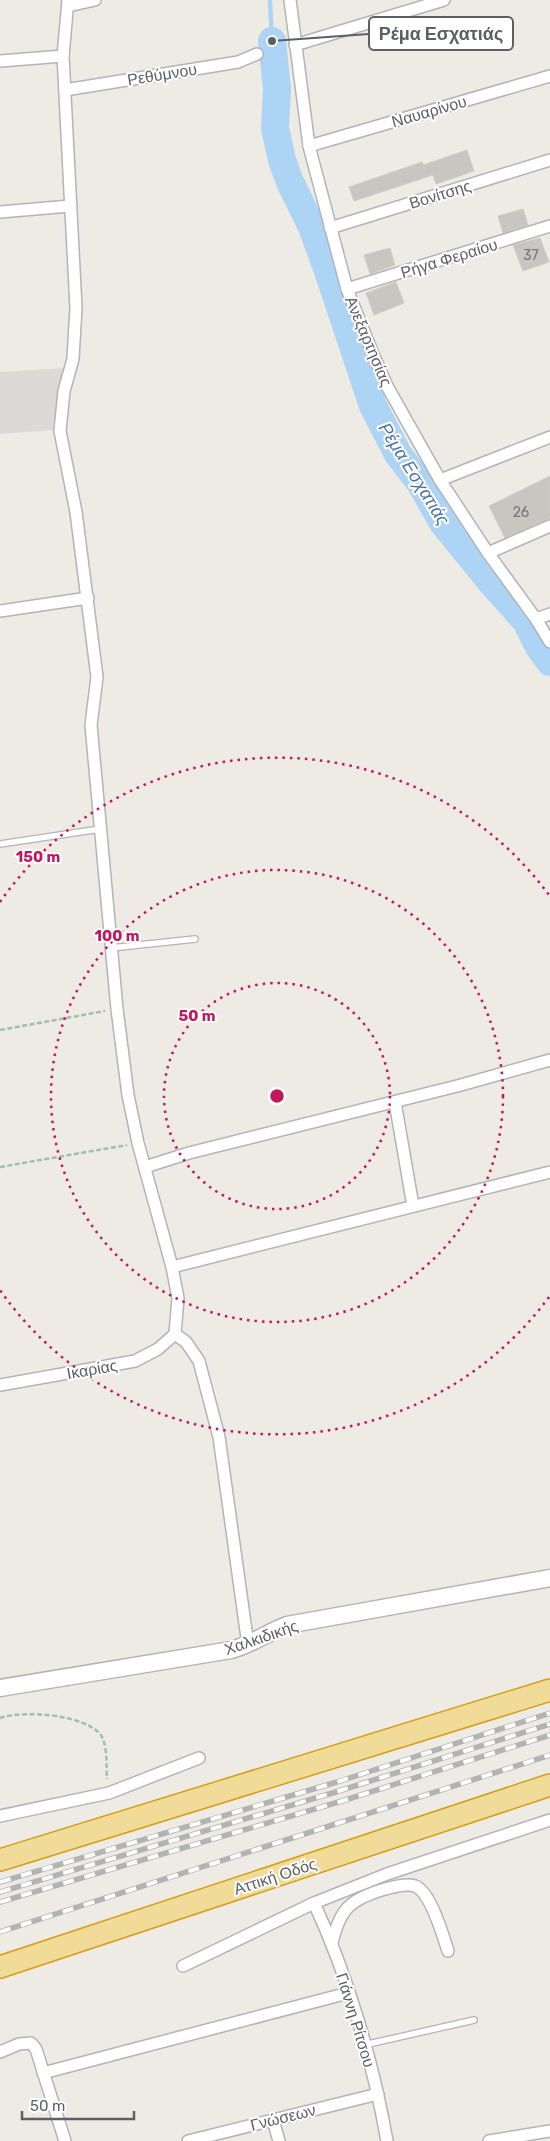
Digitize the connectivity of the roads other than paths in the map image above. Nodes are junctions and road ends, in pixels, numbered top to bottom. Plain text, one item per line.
1 (95, 0) edge
2 (290, 0) edge
3 (444, 0) edge
4 (68, 3) edge
5 (295, 45) junction
6 (257, 54) dead end
7 (64, 56) junction
8 (0, 62) edge
9 (550, 76) edge
10 (65, 90) junction
11 (309, 146) junction
12 (550, 160) edge
13 (70, 206) junction
14 (0, 212) edge
15 (550, 226) edge
16 (330, 228) junction
17 (347, 289) junction
18 (550, 437) edge
19 (440, 480) junction
20 (550, 526) edge
21 (488, 553) junction
22 (88, 598) junction
23 (0, 611) edge
24 (550, 614) edge
25 (536, 619) junction
26 (550, 642) edge
27 (100, 829) junction
28 (0, 844) edge
29 (195, 939) dead end
30 (111, 948) junction
31 (550, 1060) edge
32 (395, 1102) junction
33 (145, 1167) junction
34 (550, 1172) edge
35 (412, 1206) junction
36 (172, 1267) junction
37 (176, 1334) junction
38 (0, 1385) edge
39 (550, 1578) edge
40 (248, 1645) junction
41 (0, 1688) edge
42 (550, 1690) edge
43 (200, 1758) dead end
44 (550, 1785) edge
45 (0, 1816) edge
46 (550, 1820) edge
47 (0, 1860) edge
48 (314, 1904) junction
49 (332, 1943) junction
50 (448, 1951) dead end
51 (183, 1966) dead end
52 (0, 1967) edge
53 (348, 1993) junction
54 (474, 2020) dead end
55 (364, 2045) junction
56 (0, 2052) edge
57 (43, 2073) junction
58 (378, 2094) junction
59 (273, 2120) junction
60 (550, 2131) edge
61 (65, 2141) edge
62 (188, 2141) edge
63 (279, 2141) edge
64 (387, 2141) edge
65 (489, 2141) edge

1 - 4 street
2 - 5 street, Ανεξαρτησίας
3 - 5 street
4 - 7 street
5 - 11 street, Ανεξαρτησίας
6 - 10 street, Ρεθύμνου
7 - 8 street
7 - 10 street
9 - 11 street, Ναυαρίνου
10 - 13 street
11 - 16 street, Ανεξαρτησίας
12 - 16 street, Βονίτσης
13 - 14 street
13 - 22 street
15 - 17 street, Ρήγα Φεραίου
16 - 17 street, Ανεξαρτησίας
17 - 19 street, Ανεξαρτησίας
18 - 19 street
19 - 21 street, Ανεξαρτησίας
20 - 21 street
21 - 25 street, Ανεξαρτησίας
22 - 23 street
22 - 27 street
24 - 25 street
25 - 26 street, Ανεξαρτησίας
27 - 28 lane
27 - 30 street
29 - 30 lane
30 - 33 street
31 - 32 street
32 - 33 street
32 - 35 street
33 - 36 street
34 - 35 street
35 - 36 street
36 - 37 street
37 - 38 street, Ικαρίας
37 - 40 street
39 - 40 street, Χαλκιδικής
40 - 41 street, Χαλκιδικής
42 - 47 highway
43 - 45 street
44 - 52 highway, Αττική Οδός
46 - 48 street
48 - 49 street, Γιάννη Ρίτσου
48 - 51 street
49 - 50 street
49 - 53 street, Γιάννη Ρίτσου
53 - 55 street, Γιάννη Ρίτσου
53 - 57 street
54 - 55 lane
55 - 58 street, Γιάννη Ρίτσου
56 - 57 street
57 - 61 street
58 - 59 street, Γνώσεων
58 - 64 street, Γιάννη Ρίτσου
59 - 62 street, Γνώσεων
59 - 63 street
60 - 65 street

